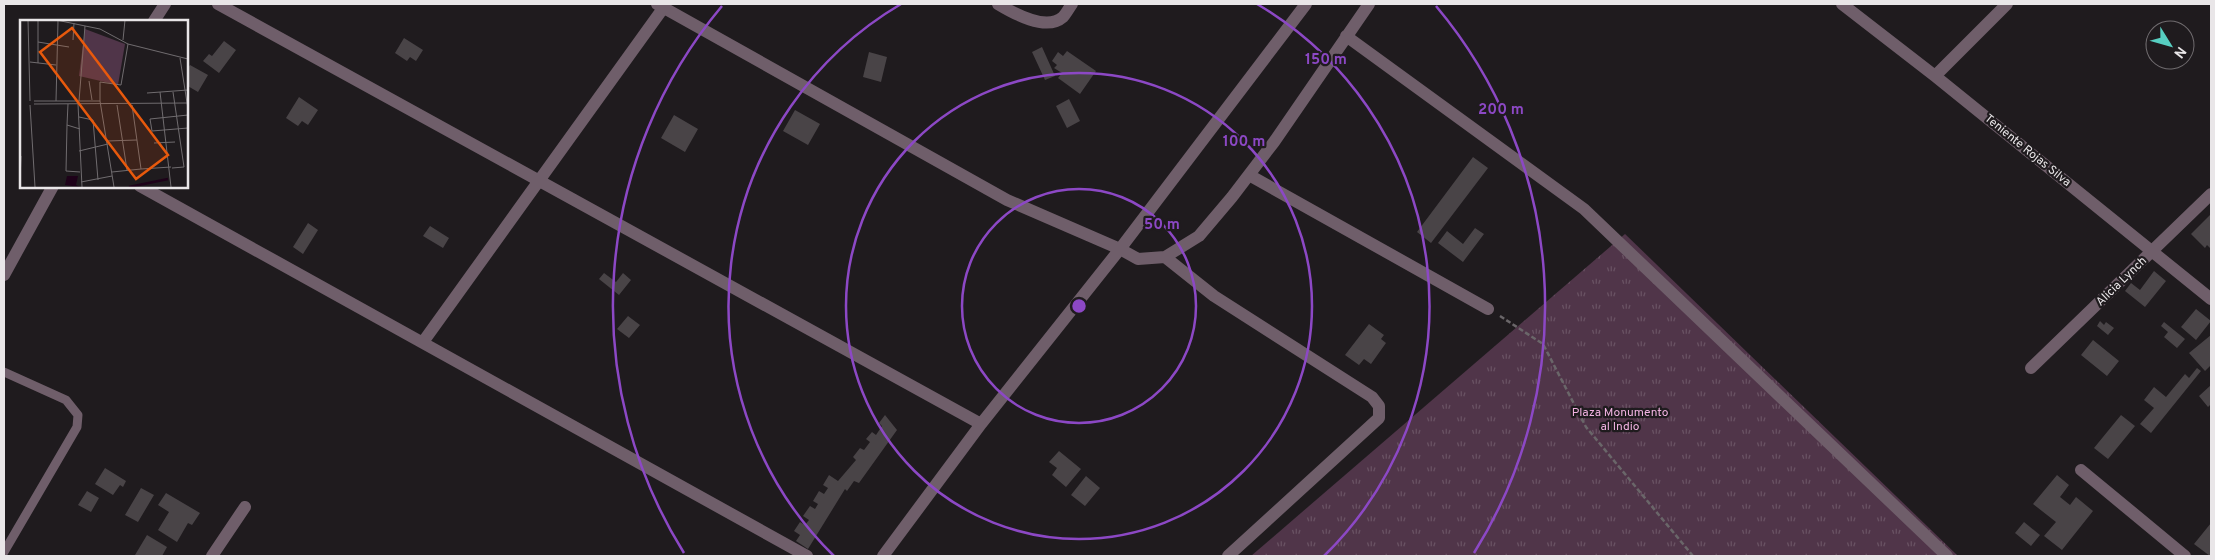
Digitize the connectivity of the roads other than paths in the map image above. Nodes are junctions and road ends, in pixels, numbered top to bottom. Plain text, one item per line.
1 (164, 4) edge
2 (218, 4) edge
3 (998, 4) edge
4 (1072, 4) edge
5 (1306, 4) edge
6 (1369, 4) edge
7 (1842, 4) edge
8 (2007, 4) edge
9 (661, 6) edge
10 (155, 20) edge
11 (1346, 36) junction
12 (1935, 76) junction
13 (1249, 175) junction
14 (539, 180) junction
15 (52, 188) edge
16 (144, 188) edge
17 (2211, 194) edge
18 (1120, 249) junction
19 (2152, 251) junction
20 (1165, 257) junction
21 (4, 276) edge
22 (2211, 299) edge
23 (1488, 309) road end
24 (422, 342) junction
25 (2031, 368) dead end
26 (4, 372) edge
27 (981, 424) junction
28 (2081, 470) dead end
29 (245, 507) dead end
30 (4, 552) edge
31 (212, 556) edge
32 (807, 556) edge
33 (883, 556) edge
34 (1228, 556) edge
35 (1947, 556) edge
36 (2185, 556) edge

1 - 10 street
2 - 14 street
3 - 4 street
5 - 18 street
6 - 11 street
7 - 12 street, Teniente Rojas Silva
8 - 12 street
9 - 14 street
9 - 18 street
11 - 13 street
11 - 35 street
12 - 19 street, Teniente Rojas Silva
13 - 20 street
13 - 23 street
14 - 24 street
14 - 27 street
15 - 21 street
16 - 24 street
17 - 19 street, Alicia Lynch
18 - 20 street
18 - 27 street
19 - 22 street, Teniente Rojas Silva
19 - 25 street, Alicia Lynch
20 - 34 street
24 - 32 street
26 - 30 lane
27 - 33 street
28 - 36 street
29 - 31 street

